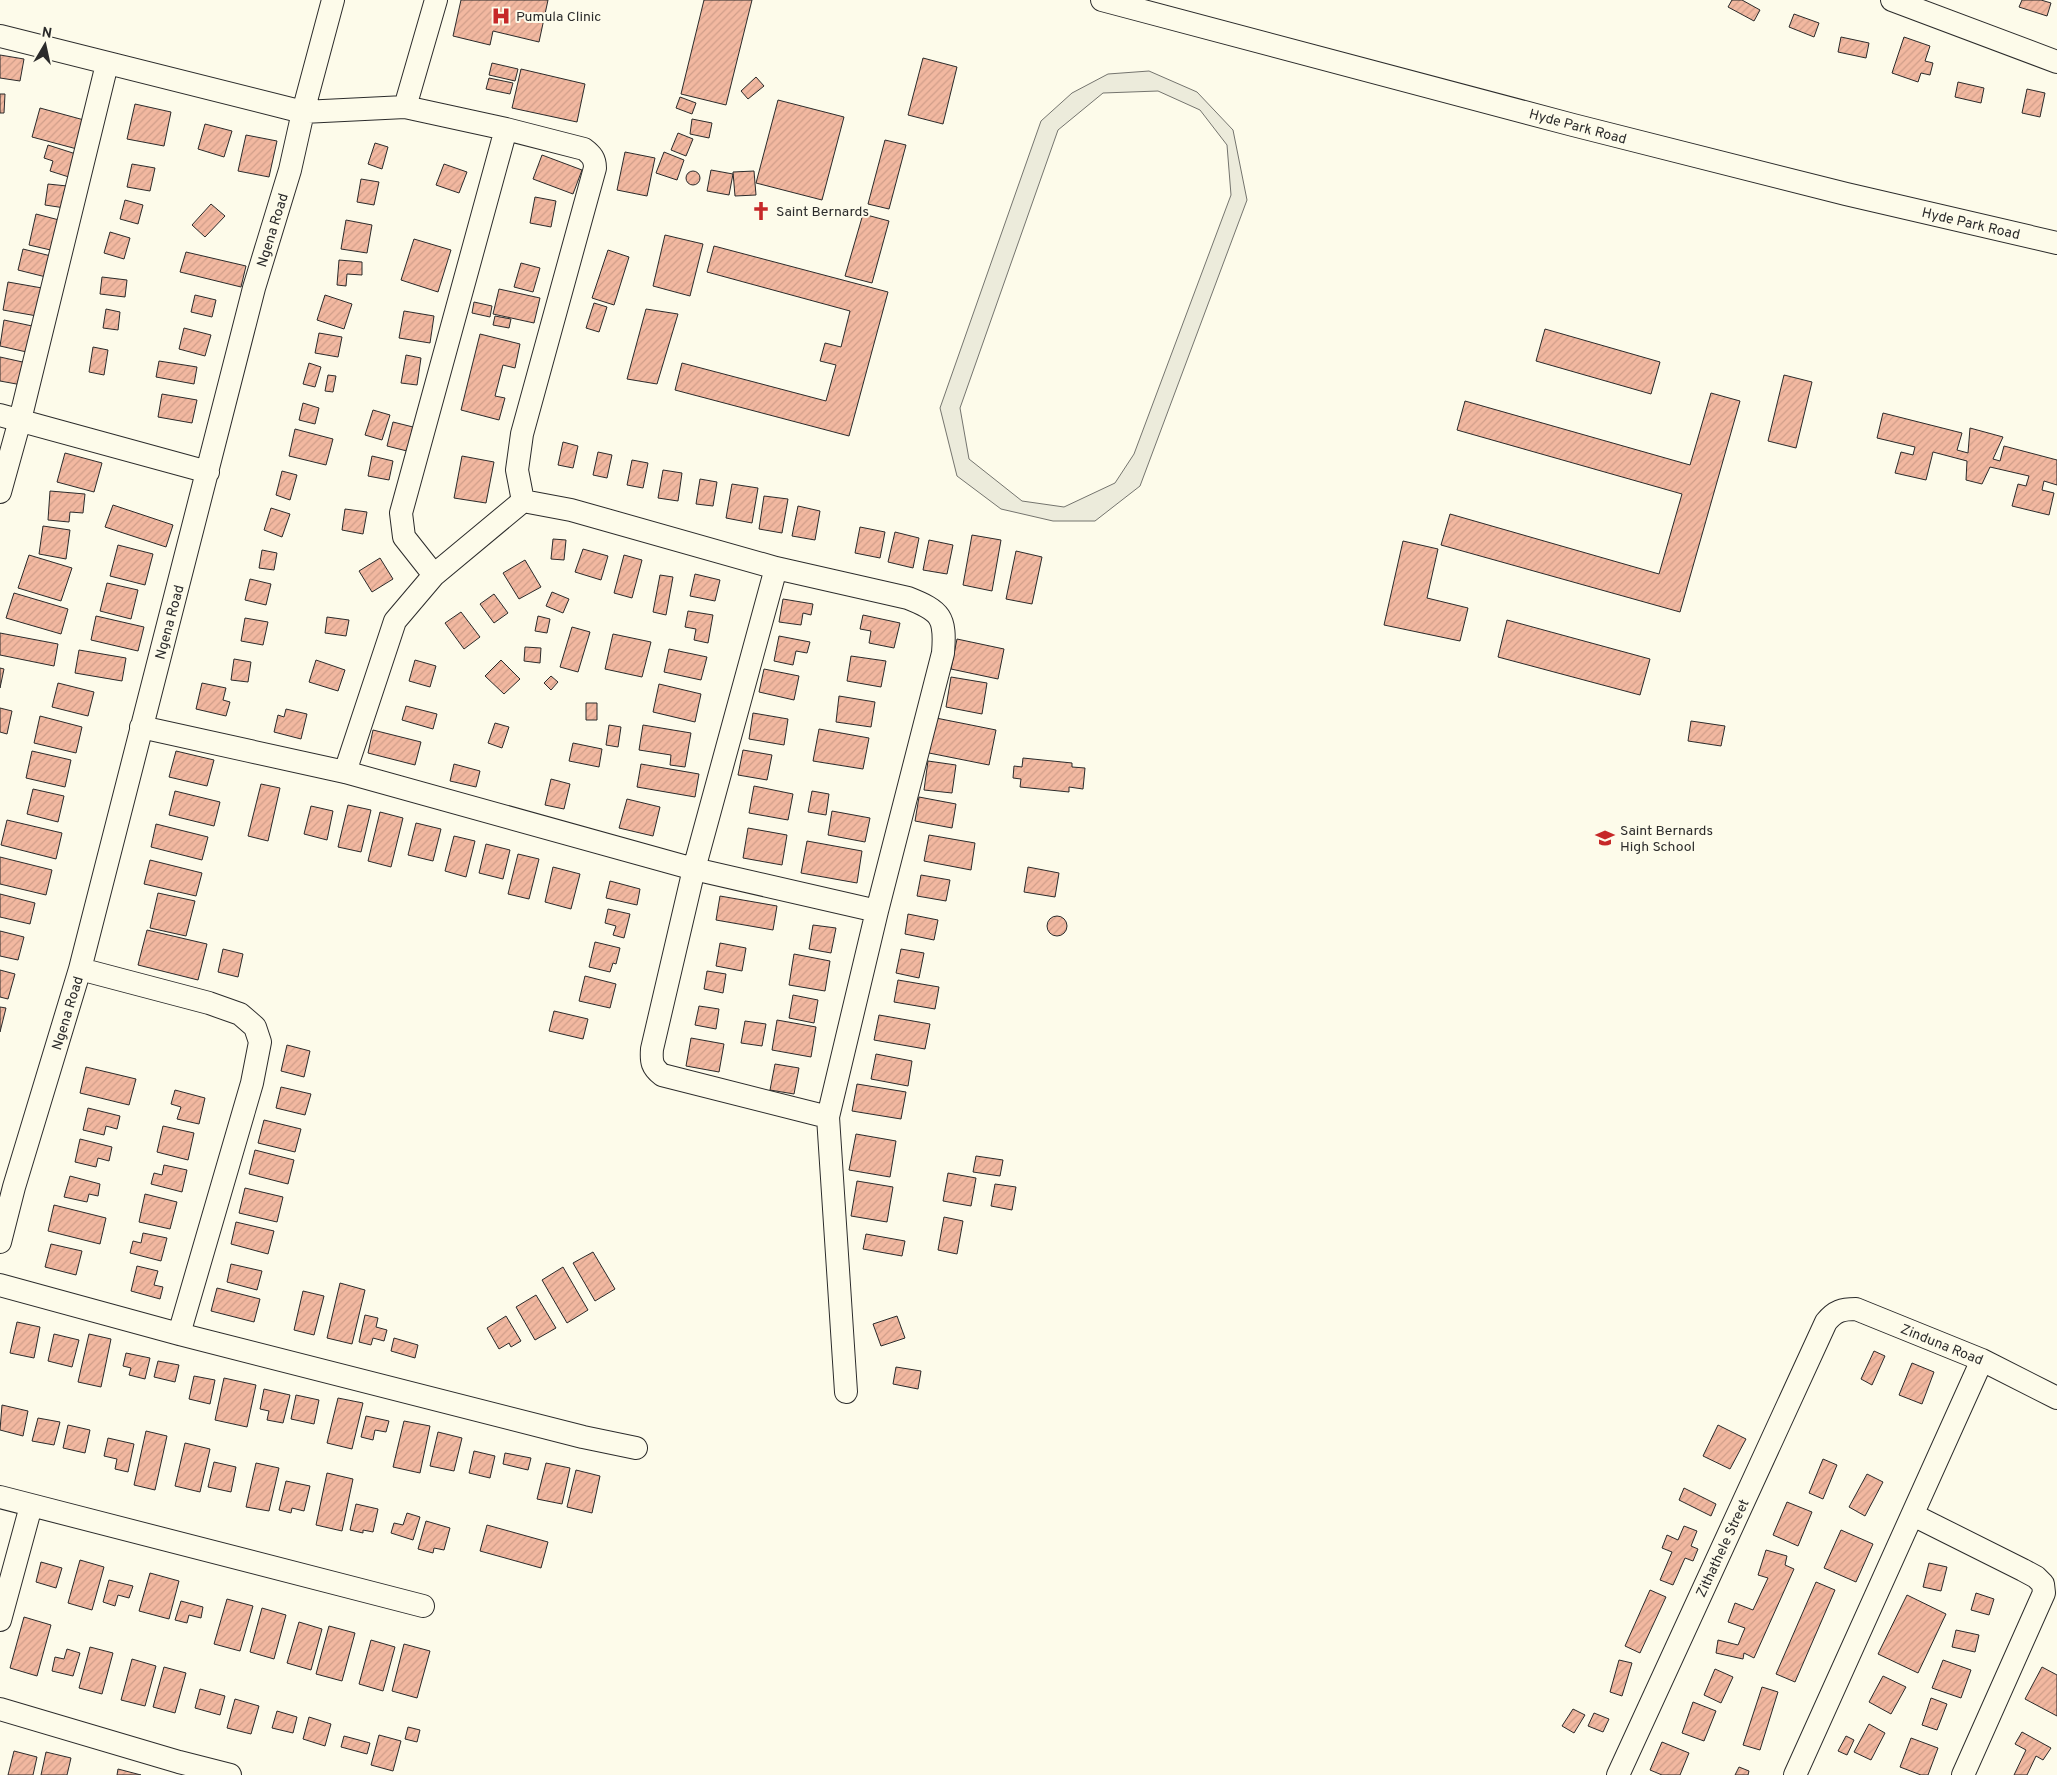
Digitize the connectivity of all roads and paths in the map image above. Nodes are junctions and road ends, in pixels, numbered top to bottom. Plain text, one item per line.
1 (333, 0) edge
2 (436, 0) edge
3 (1102, 0) edge
4 (1892, 0) edge
5 (0, 36) edge
6 (2057, 62) edge
7 (107, 64) junction
8 (404, 107) junction
9 (303, 112) junction
10 (506, 129) junction
11 (2057, 243) edge
12 (10, 418) edge
13 (208, 472) junction
14 (0, 492) edge
15 (523, 501) junction
16 (776, 568) junction
17 (434, 575) junction
18 (141, 727) junction
19 (345, 772) junction
20 (694, 869) junction
21 (877, 911) junction
22 (80, 969) junction
23 (828, 1117) junction
24 (0, 1242) edge
25 (0, 1285) edge
26 (1826, 1322) joint
27 (179, 1334) junction
28 (1982, 1360) junction
29 (846, 1392) dead end
30 (2057, 1398) edge
31 (636, 1448) dead end
32 (0, 1497) edge
33 (31, 1506) junction
34 (1913, 1515) junction
35 (423, 1606) dead end
36 (0, 1620) edge
37 (0, 1709) edge
38 (177, 1769) edge
39 (230, 1775) edge
40 (1618, 1775) edge
41 (1795, 1775) edge
42 (1963, 1775) edge

1 - 9 street, Ngena Road
2 - 8 street
3 - 11 street, Hyde Park Road
4 - 6 street
5 - 7 street
7 - 9 street
7 - 12 street
8 - 9 street
8 - 10 street
9 - 13 street, Ngena Road
10 - 15 street
10 - 17 street
12 - 13 street
12 - 14 street
13 - 18 street, Ngena Road
15 - 16 street
15 - 17 street
16 - 20 street
16 - 21 street
17 - 19 street
18 - 19 street
18 - 22 street, Ngena Road
19 - 20 street
20 - 21 street
20 - 23 street
21 - 23 street
22 - 24 street, Ngena Road
22 - 27 street
23 - 29 street
25 - 27 street
26 - 28 street, Zinduna Road
26 - 40 street, Zithathele Street
27 - 31 street
28 - 30 street, Zinduna Road
28 - 34 street
32 - 33 street
33 - 35 street
33 - 36 street
34 - 41 street
34 - 42 street
37 - 38 street
38 - 39 street

